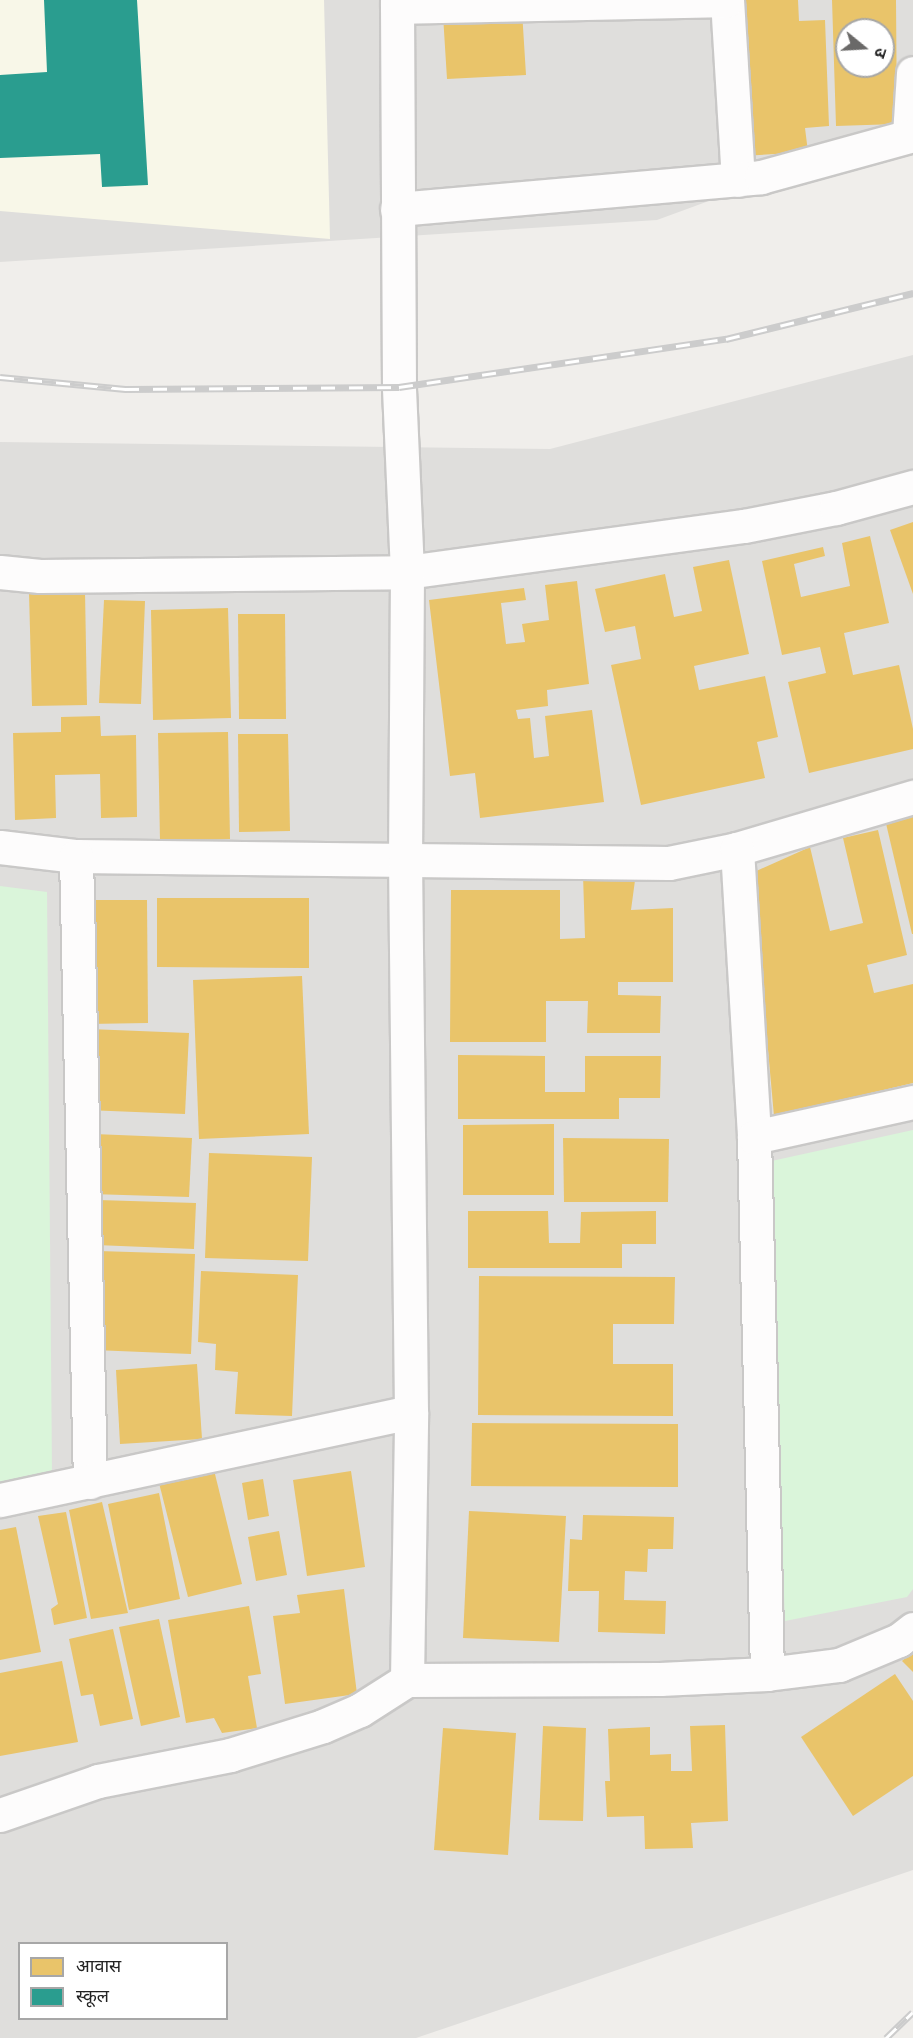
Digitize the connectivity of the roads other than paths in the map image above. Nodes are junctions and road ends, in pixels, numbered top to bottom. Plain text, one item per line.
1 (727, 0) edge
2 (397, 3) edge
3 (913, 73) edge
4 (911, 135) edge
5 (738, 180) junction
6 (397, 209) junction
7 (913, 488) edge
8 (0, 572) edge
9 (407, 572) junction
10 (913, 797) edge
11 (0, 847) edge
12 (737, 849) junction
13 (75, 856) junction
14 (405, 861) junction
15 (913, 1102) edge
16 (754, 1137) junction
17 (411, 1412) junction
18 (90, 1482) junction
19 (0, 1500) edge
20 (913, 1629) edge
21 (767, 1674) junction
22 (407, 1680) junction
23 (0, 1815) edge

1 - 2 street
1 - 5 street
2 - 6 street
3 - 4 street
4 - 5 street
5 - 6 street
6 - 9 street
7 - 9 street
8 - 9 street
9 - 14 street
10 - 12 street
11 - 13 street
12 - 14 street
12 - 16 street
13 - 14 street
13 - 18 street
14 - 17 street
15 - 16 street
16 - 21 street
17 - 18 street
17 - 22 street
18 - 19 street
20 - 21 street
21 - 22 street
22 - 23 street

